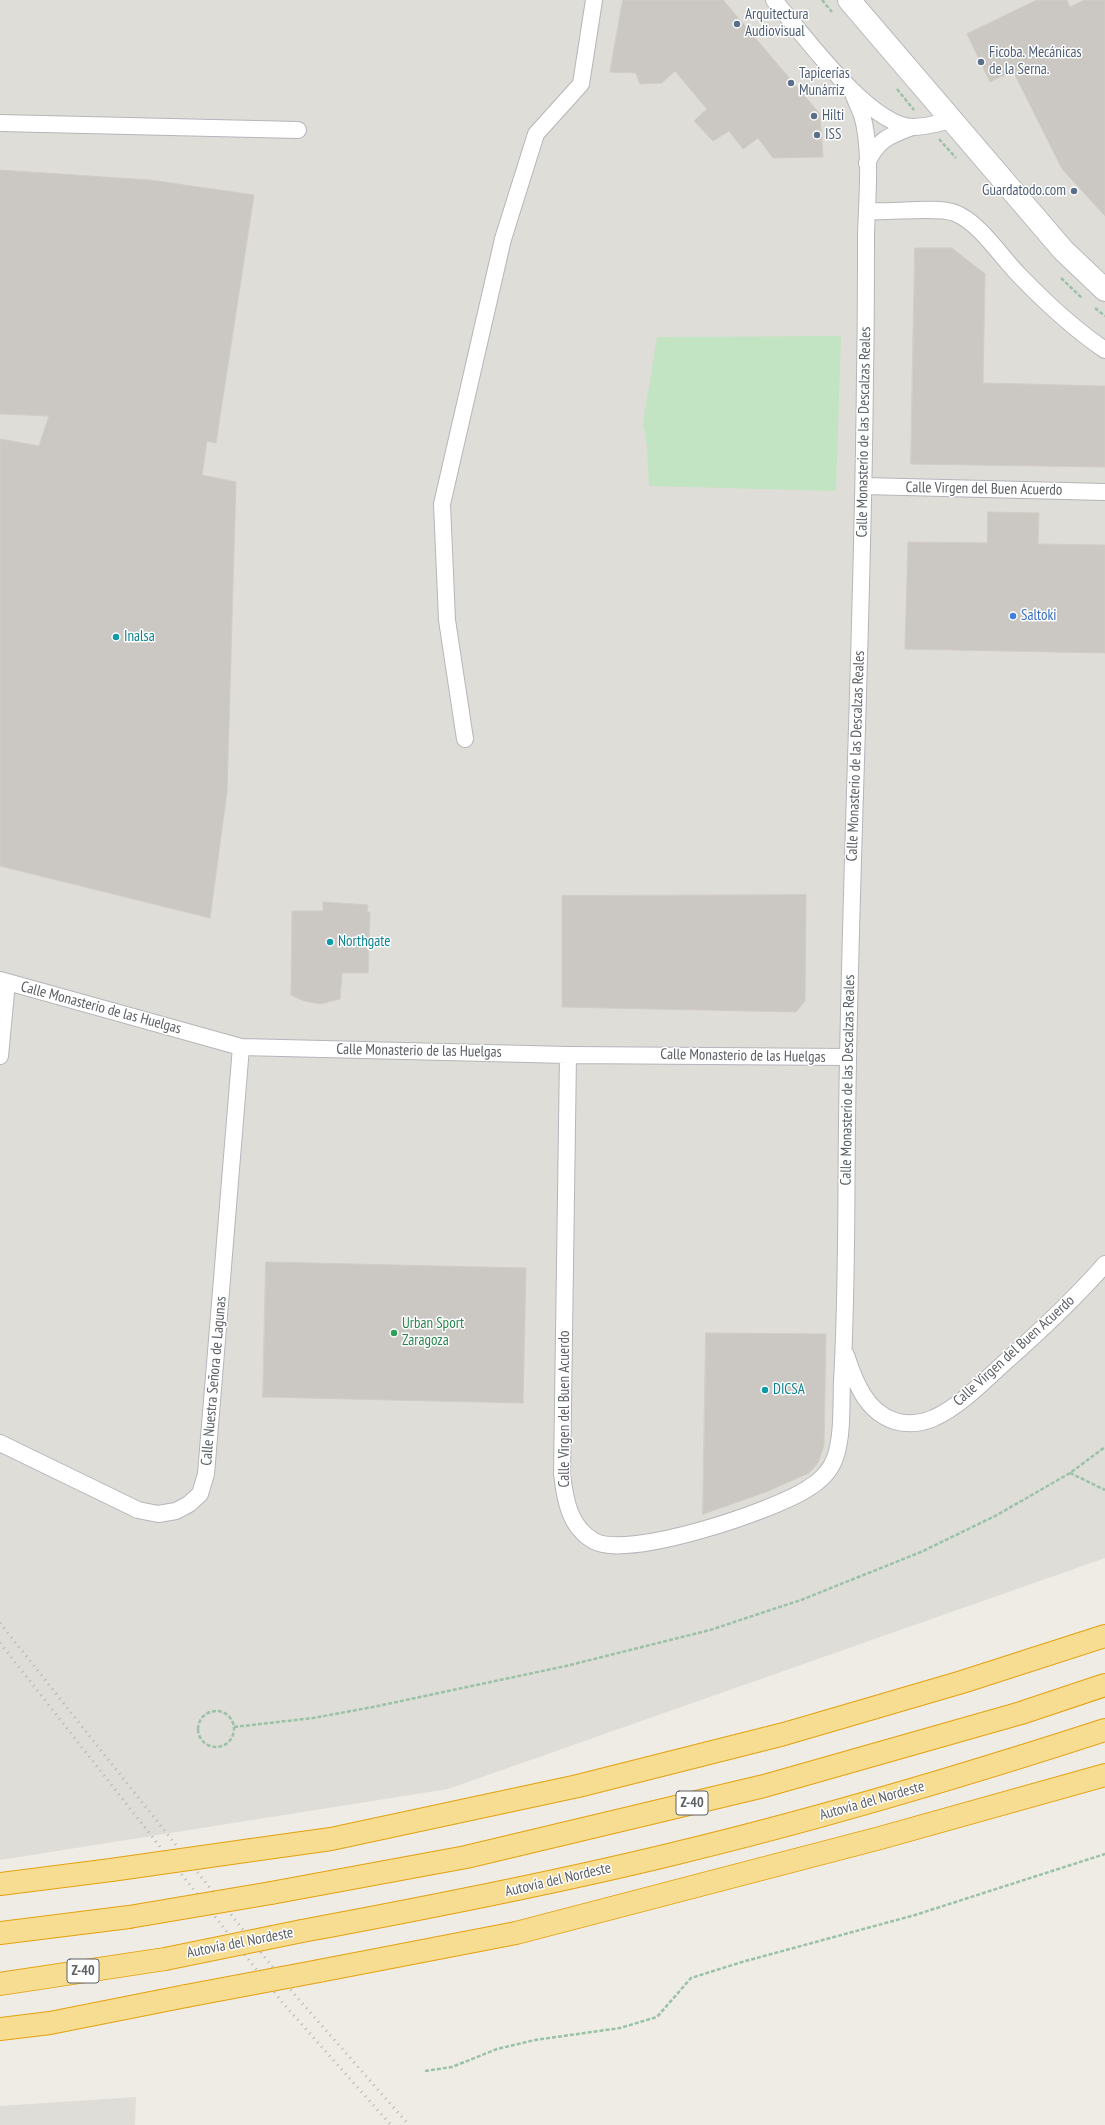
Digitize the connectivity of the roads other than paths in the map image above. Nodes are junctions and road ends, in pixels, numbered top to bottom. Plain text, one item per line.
1 (594, 0) edge
2 (849, 0) edge
3 (779, 4) edge
4 (852, 91) junction
5 (952, 120) junction
6 (0, 123) edge
7 (912, 127) junction
8 (298, 130) dead end
9 (867, 163) junction
10 (867, 211) junction
11 (1105, 290) edge
12 (1105, 350) edge
13 (864, 486) junction
14 (1105, 492) edge
15 (466, 739) dead end
16 (3, 981) edge
17 (242, 1047) junction
18 (568, 1055) junction
19 (0, 1056) edge
20 (848, 1057) junction
21 (1105, 1264) edge
22 (844, 1349) junction
23 (0, 1443) edge
24 (1105, 1636) edge
25 (1105, 1685) edge
26 (1105, 1730) edge
27 (1105, 1775) edge
28 (0, 1884) edge
29 (0, 1933) edge
30 (0, 1984) edge
31 (0, 2029) edge

1 - 15 street
2 - 5 main road
3 - 4 street
4 - 7 street
4 - 9 street, Calle Monasterio de las Descalzas Reales
5 - 7 street, Calle Monasterio de las Descalzas Reales
5 - 11 main road
6 - 8 street
7 - 9 street, Calle Monasterio de las Descalzas Reales
9 - 10 street, Calle Monasterio de las Descalzas Reales
10 - 12 street
10 - 13 street, Calle Monasterio de las Descalzas Reales
13 - 14 street, Calle Virgen del Buen Acuerdo
13 - 20 street, Calle Monasterio de las Descalzas Reales
16 - 17 street, Calle Monasterio de las Huelgas
16 - 19 street
17 - 18 street, Calle Monasterio de las Huelgas
17 - 23 street, Calle Nuestra Señora de Lagunas
18 - 20 street, Calle Monasterio de las Huelgas
18 - 22 street, Calle Virgen del Buen Acuerdo
20 - 22 street, Calle Monasterio de las Descalzas Reales
21 - 22 street, Calle Virgen del Buen Acuerdo
24 - 28 highway, bridge
25 - 29 highway, Z-40, bridge
26 - 30 highway, Autovía del Nordeste / Z-40, bridge
27 - 31 highway, bridge

